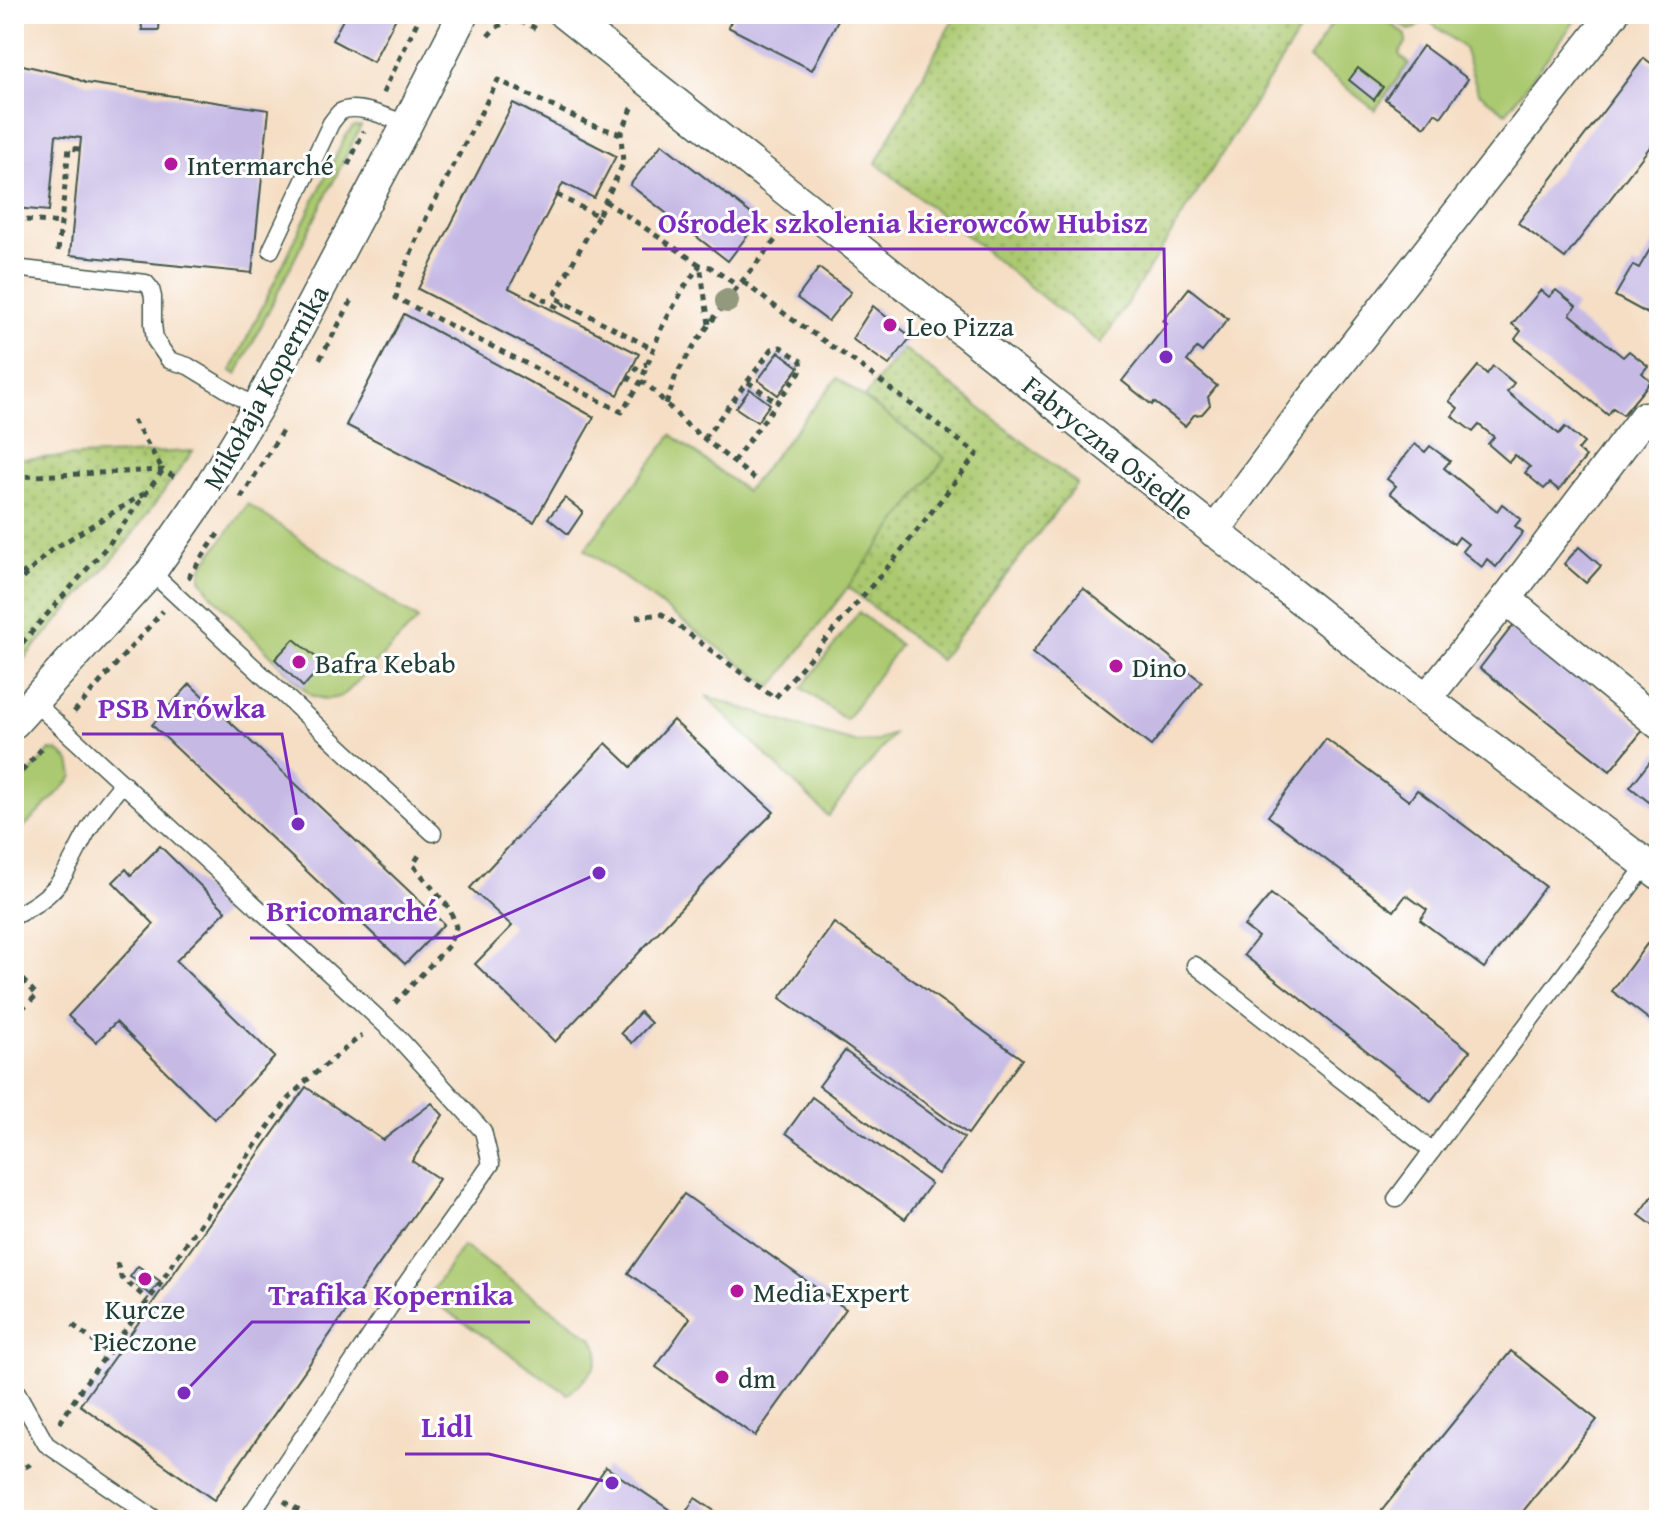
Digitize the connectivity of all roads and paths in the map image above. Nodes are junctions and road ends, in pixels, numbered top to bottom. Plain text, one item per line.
1 (421, 14) edge
2 (463, 14) edge
3 (1613, 14) edge
4 (416, 24) dead end
5 (555, 24) edge
6 (486, 39) dead end
7 (635, 101) dead end
8 (407, 124) junction
9 (621, 134) junction
10 (80, 149) dead end
11 (557, 195) dead end
12 (605, 201) junction
13 (598, 216) junction
14 (14, 219) edge
15 (62, 223) junction
16 (785, 228) dead end
17 (271, 250) dead end
18 (700, 265) junction
19 (14, 268) edge
20 (56, 272) junction
21 (740, 284) junction
22 (532, 292) dead end
23 (565, 303) junction
24 (709, 324) junction
25 (653, 349) junction
26 (648, 364) junction
27 (628, 381) dead end
28 (641, 381) junction
29 (748, 382) junction
30 (778, 403) junction
31 (666, 404) junction
32 (257, 408) junction
33 (1654, 413) edge
34 (133, 420) dead end
35 (704, 439) junction
36 (733, 462) junction
37 (163, 470) junction
38 (14, 477) edge
39 (177, 480) dead end
40 (756, 480) dead end
41 (147, 491) junction
42 (1214, 532) junction
43 (14, 562) edge
44 (151, 572) junction
45 (26, 575) junction
46 (14, 587) edge
47 (177, 595) junction
48 (1506, 599) junction
49 (636, 617) dead end
50 (14, 652) edge
51 (1426, 699) junction
52 (24, 713) edge
53 (1659, 724) edge
54 (61, 727) junction
55 (14, 780) edge
56 (123, 783) junction
57 (433, 833) joint
58 (1653, 869) edge
59 (14, 916) edge
60 (1195, 965) dead end
61 (14, 971) edge
62 (14, 1016) edge
63 (381, 1020) junction
64 (1432, 1151) junction
65 (1396, 1199) dead end
66 (117, 1263) dead end
67 (148, 1300) junction
68 (73, 1325) dead end
69 (108, 1353) junction
70 (14, 1387) edge
71 (46, 1444) junction
72 (268, 1491) junction
73 (14, 1506) edge
74 (27, 1520) edge
75 (157, 1520) edge
76 (247, 1520) edge
77 (313, 1520) edge

1 - 4 path
2 - 8 street, Mikołaja Kopernika
3 - 42 street
5 - 6 path
5 - 42 street, Fabryczna Osiedle
7 - 9 path
8 - 17 lane
8 - 32 street, Mikołaja Kopernika
9 - 12 path
9 - 28 path
10 - 15 path
11 - 13 path
12 - 13 path
12 - 18 path
13 - 23 path
14 - 15 path
15 - 20 path
16 - 21 path
18 - 21 path
18 - 24 path
18 - 25 path
19 - 20 lane
20 - 32 lane
21 - 24 path
21 - 49 path
22 - 23 path
23 - 25 path
24 - 31 path
25 - 26 path
26 - 27 path
26 - 28 path
28 - 31 path
29 - 30 path
29 - 30 path
29 - 35 path
30 - 36 path
31 - 35 path
32 - 44 street, Mikołaja Kopernika
33 - 48 street
34 - 37 path
35 - 36 path
36 - 40 path
37 - 38 path
37 - 39 path
37 - 41 path
41 - 45 path
41 - 50 path
42 - 51 street, Fabryczna Osiedle
43 - 45 path
44 - 47 lane
44 - 52 street, Mikołaja Kopernika
45 - 46 path
47 - 54 path
47 - 57 lane
48 - 51 street
48 - 53 street
51 - 58 street, Fabryczna Osiedle
52 - 54 lane
54 - 55 path
54 - 56 lane
56 - 59 lane
56 - 63 lane
57 - 63 path
58 - 64 lane
60 - 64 lane
61 - 62 path
63 - 67 path
63 - 72 lane
64 - 65 lane
66 - 67 path
67 - 69 path
68 - 69 path
69 - 71 path
70 - 71 lane
71 - 75 lane
72 - 76 lane
72 - 77 path
73 - 74 path

